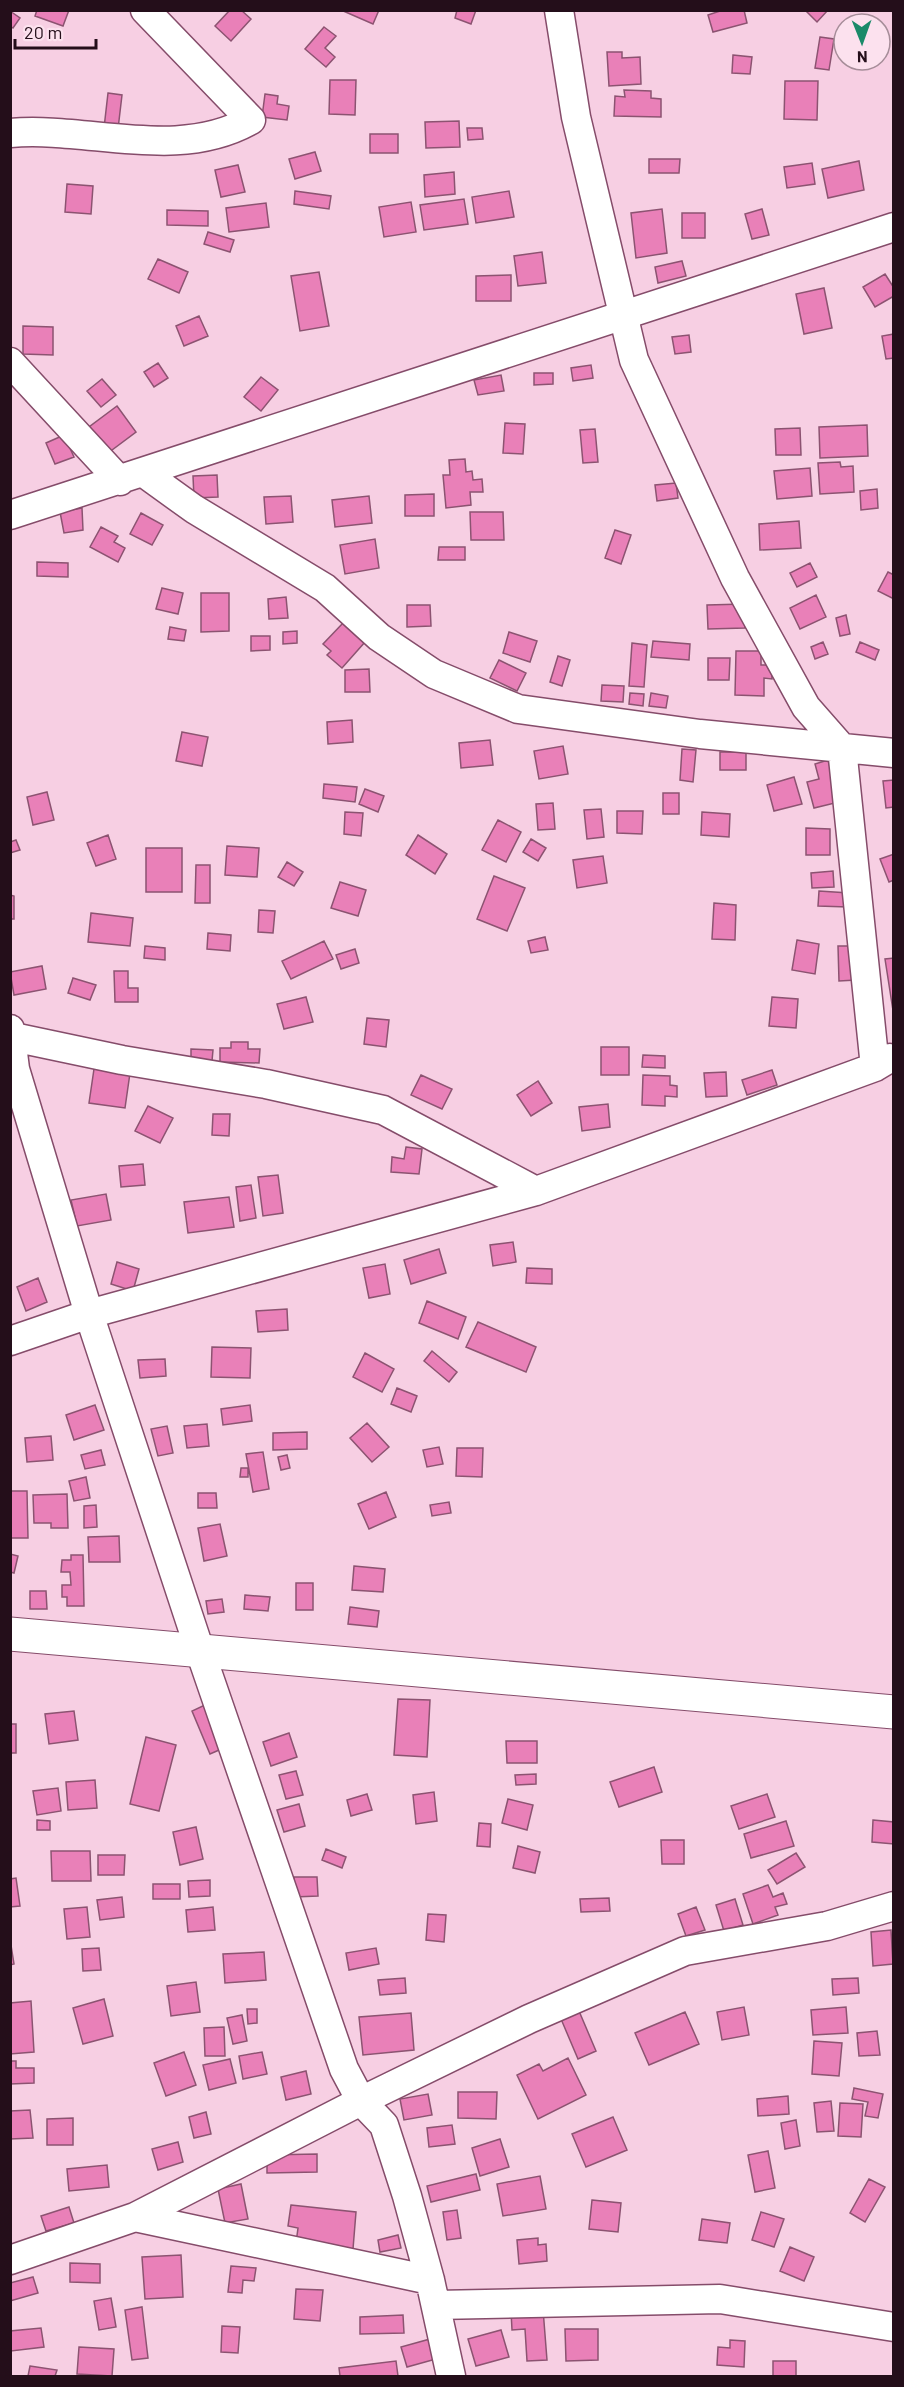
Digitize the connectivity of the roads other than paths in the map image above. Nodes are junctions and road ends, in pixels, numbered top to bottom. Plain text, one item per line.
1 (145, 10) edge
2 (559, 10) edge
3 (10, 133) edge
4 (894, 227) edge
5 (622, 318) junction
6 (10, 362) edge
7 (132, 477) junction
8 (10, 515) edge
9 (842, 748) junction
10 (894, 753) edge
11 (12, 1033) edge
12 (884, 1061) edge
13 (13, 1070) edge
14 (536, 1191) junction
15 (88, 1314) junction
16 (10, 1341) edge
17 (10, 1634) edge
18 (200, 1651) junction
19 (894, 1712) edge
20 (894, 1906) edge
21 (360, 2101) junction
22 (135, 2217) junction
23 (10, 2260) edge
24 (433, 2292) junction
25 (894, 2327) edge
26 (451, 2376) edge

1 - 3 street
2 - 5 street
4 - 5 street
5 - 7 street
5 - 9 street
6 - 7 street
7 - 8 street
7 - 9 street
9 - 10 street
9 - 12 street
11 - 13 street
11 - 14 street
12 - 14 street
13 - 15 street
14 - 15 street
15 - 16 street
15 - 18 street
17 - 18 street
18 - 19 street
18 - 21 street
20 - 21 street
21 - 22 street
21 - 24 street
22 - 23 street
22 - 24 street
24 - 25 street
24 - 26 street

